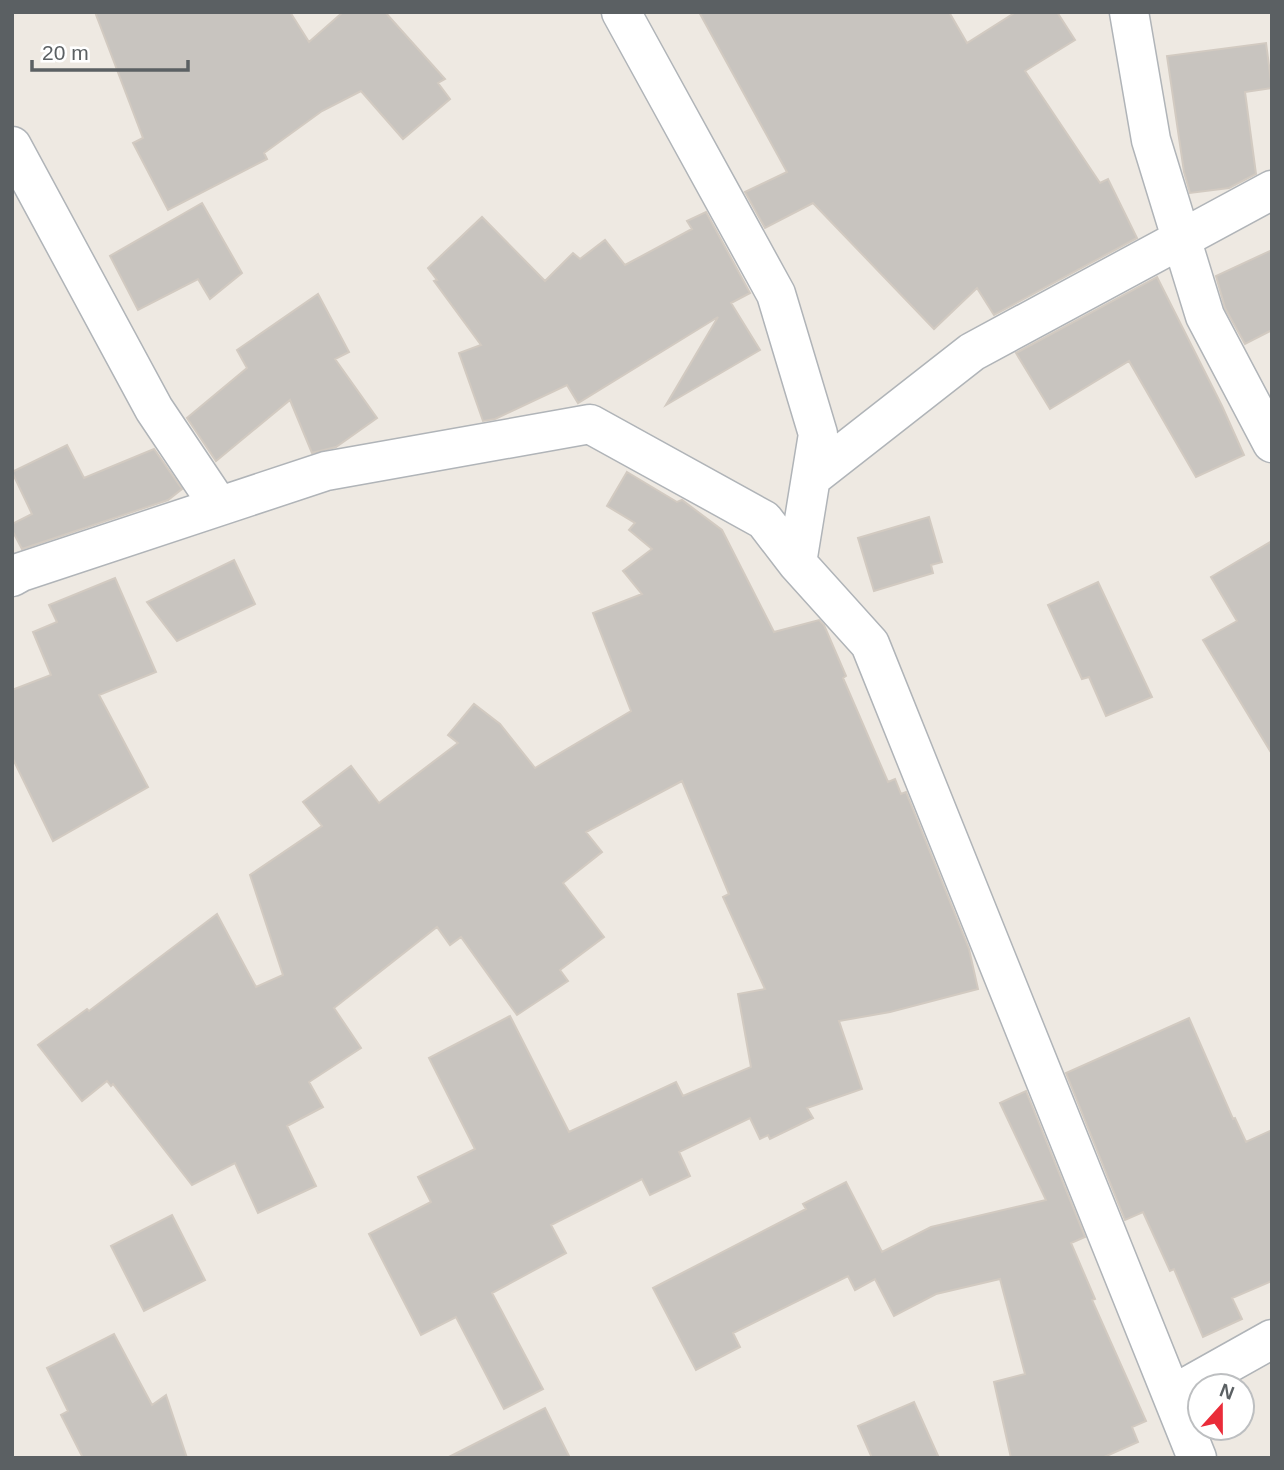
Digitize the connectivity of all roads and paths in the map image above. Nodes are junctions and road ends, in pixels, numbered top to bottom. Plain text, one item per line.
1 (621, 12) edge
2 (1129, 12) edge
3 (12, 146) edge
4 (1272, 190) edge
5 (1181, 240) junction
6 (1272, 443) edge
7 (811, 478) junction
8 (219, 506) junction
9 (797, 563) junction
10 (12, 577) edge
11 (1272, 1339) edge
12 (1172, 1395) junction
13 (1197, 1458) edge

1 - 7 street
2 - 5 street
3 - 8 street
4 - 5 street
5 - 6 street
5 - 7 street
7 - 9 street
8 - 9 street
8 - 10 street
9 - 12 street
11 - 12 street
12 - 13 street

